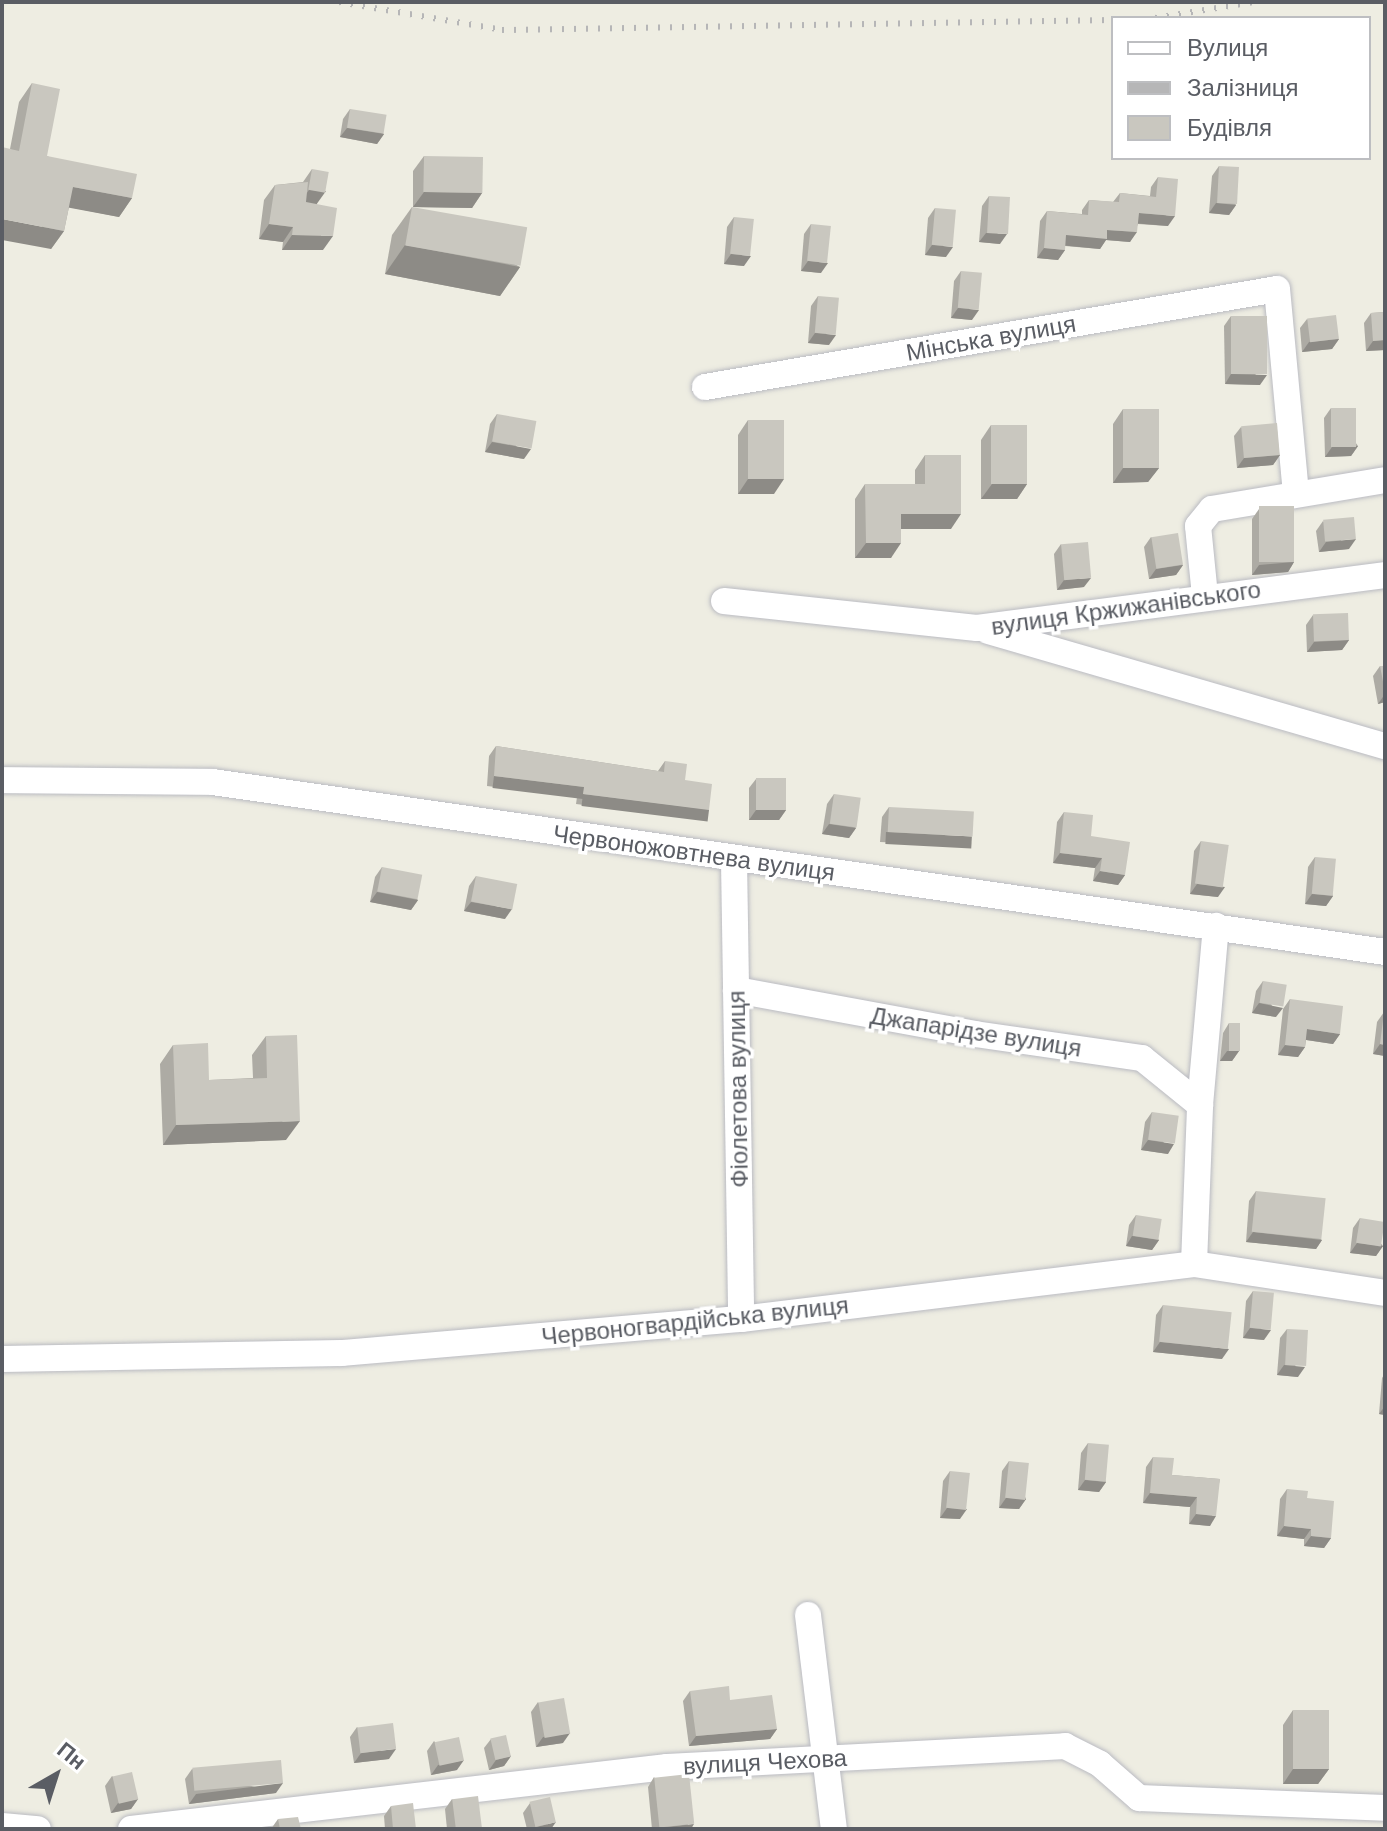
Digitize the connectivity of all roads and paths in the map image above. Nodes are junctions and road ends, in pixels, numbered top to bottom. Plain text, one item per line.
1 (705, 387) dead end
2 (1385, 480) edge
3 (1296, 492) junction
4 (1385, 575) edge
5 (1205, 596) junction
6 (724, 601) dead end
7 (977, 628) junction
8 (1385, 746) edge
9 (2, 780) edge
10 (734, 860) junction
11 (1216, 926) junction
12 (1385, 952) edge
13 (736, 990) junction
14 (1200, 1105) junction
15 (1194, 1264) junction
16 (1385, 1293) edge
17 (741, 1319) junction
18 (2, 1359) edge
19 (808, 1615) dead end
20 (825, 1759) junction
21 (1385, 1808) edge
22 (2, 1826) edge
23 (38, 1829) edge
24 (131, 1829) edge
25 (834, 1829) edge

1 - 3 street, Мінська вулиця
2 - 3 street
3 - 5 street
4 - 5 street, вулиця Кржижанівського
5 - 7 street, вулиця Кржижанівського
6 - 7 street, вулиця Кржижанівського
7 - 8 street
9 - 10 street, Червоножовтнева вулиця
10 - 11 street, Червоножовтнева вулиця
10 - 13 street, Фіолетова вулиця
11 - 12 street, Червоножовтнева вулиця
11 - 14 street
13 - 14 street, Джапарідзе вулиця
13 - 17 street, Фіолетова вулиця
14 - 15 street
15 - 16 street, Червоногвардійська вулиця
15 - 17 street, Червоногвардійська вулиця
17 - 18 street, Червоногвардійська вулиця
19 - 20 street
20 - 21 street, вулиця Чехова
20 - 24 street, вулиця Чехова
20 - 25 street
22 - 23 street

